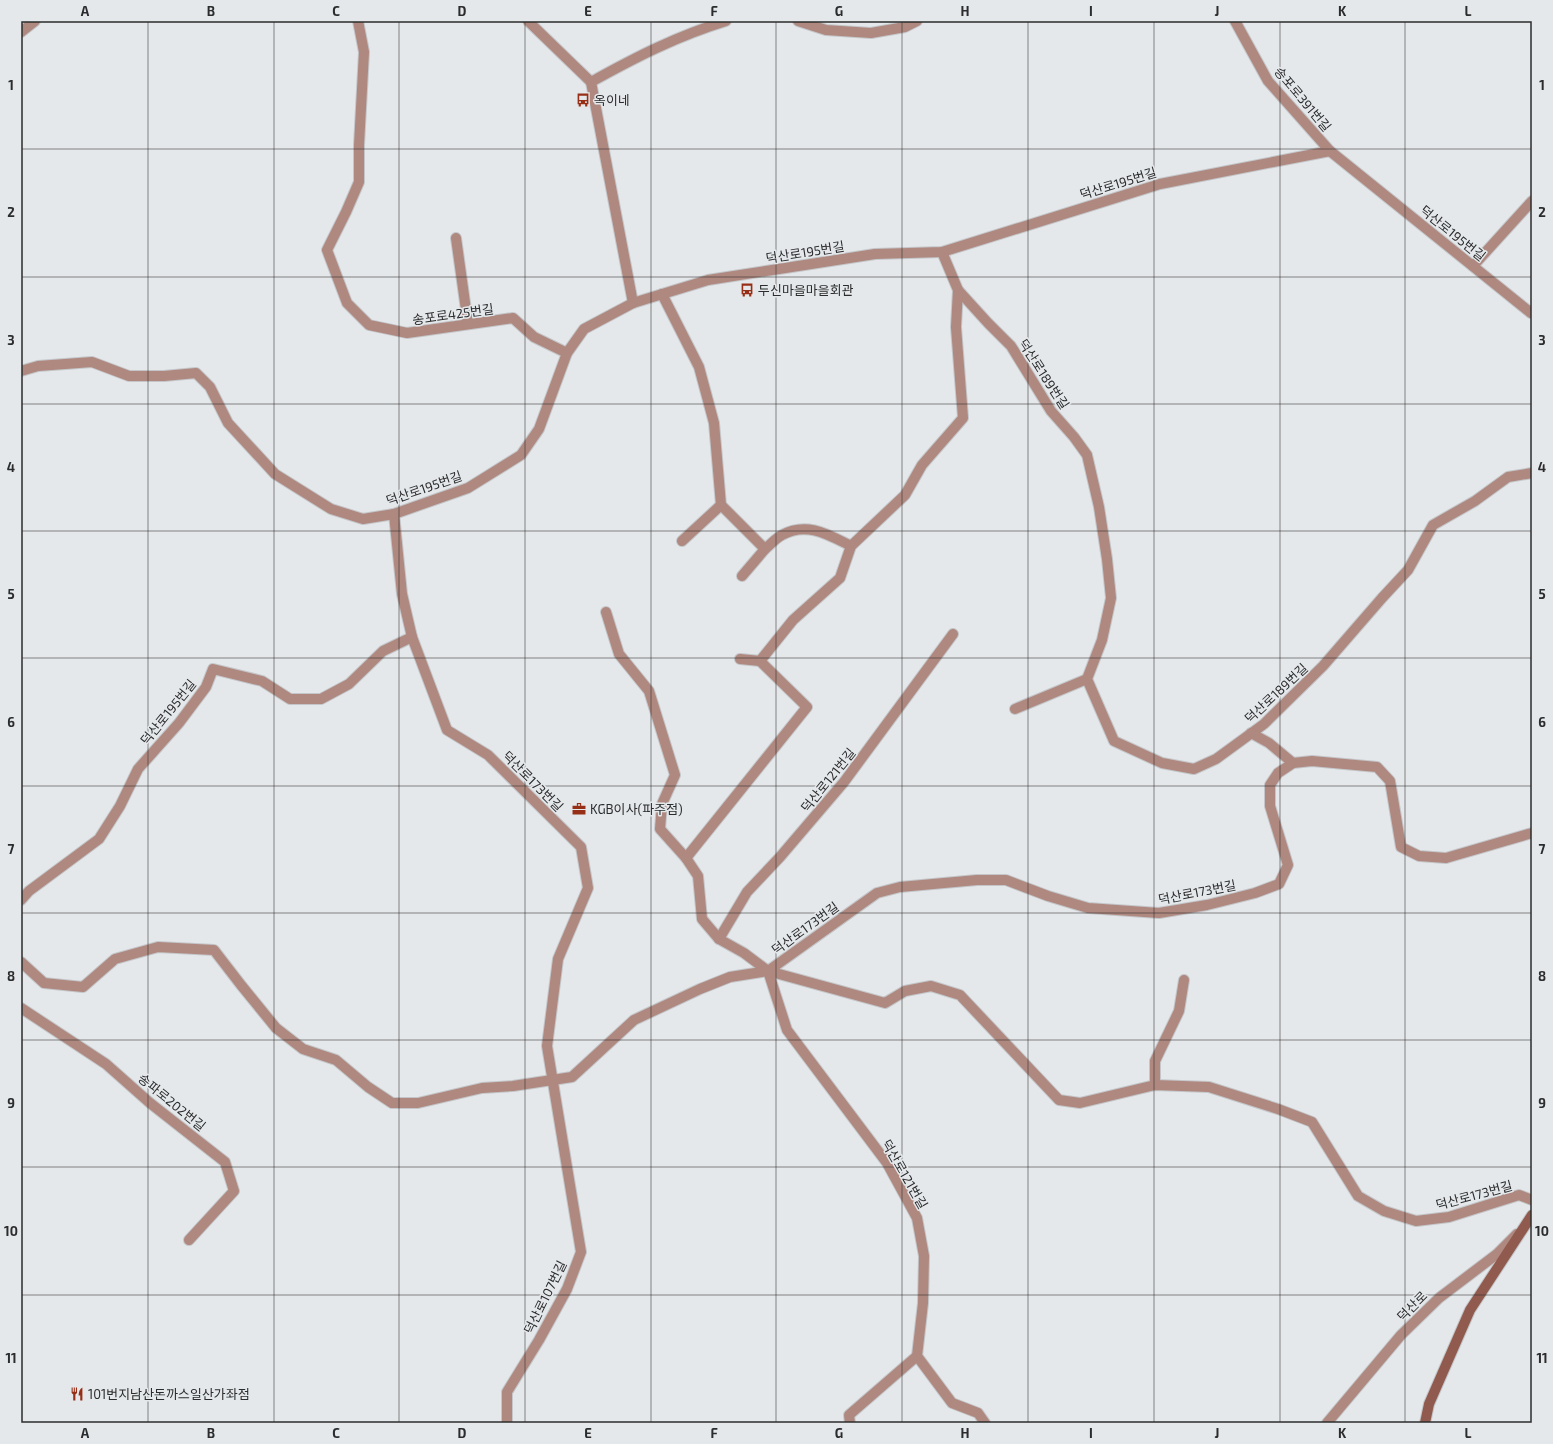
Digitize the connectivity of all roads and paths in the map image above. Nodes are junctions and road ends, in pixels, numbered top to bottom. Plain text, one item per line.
1 (35, 21) edge
2 (358, 21) edge
3 (528, 21) edge
4 (726, 21) edge
5 (798, 21) edge
6 (917, 21) edge
7 (1235, 21) edge
8 (21, 32) edge
9 (591, 82) junction
10 (1330, 151) junction
11 (1532, 201) edge
12 (456, 238) dead end
13 (942, 252) junction
14 (1473, 266) junction
15 (958, 290) junction
16 (662, 294) junction
17 (633, 303) junction
18 (1532, 312) edge
19 (468, 324) junction
20 (567, 353) junction
21 (21, 371) edge
22 (1532, 472) edge
23 (721, 505) junction
24 (394, 514) junction
25 (682, 541) dead end
26 (851, 546) junction
27 (765, 549) junction
28 (742, 576) dead end
29 (606, 612) dead end
30 (953, 634) dead end
31 (412, 637) junction
32 (740, 659) dead end
33 (760, 661) junction
34 (1087, 678) junction
35 (1015, 709) dead end
36 (1251, 733) junction
37 (1292, 763) junction
38 (1532, 834) edge
39 (686, 858) junction
40 (21, 900) edge
41 (719, 939) junction
42 (21, 962) edge
43 (768, 971) junction
44 (1184, 980) dead end
45 (21, 1008) edge
46 (553, 1081) junction
47 (1155, 1086) junction
48 (1532, 1200) edge
49 (1531, 1218) edge
50 (189, 1240) dead end
51 (917, 1356) junction
52 (507, 1423) edge
53 (850, 1423) edge
54 (985, 1423) edge
55 (1327, 1423) edge
56 (1425, 1423) edge

1 - 8 street
2 - 19 street, 송포로425번길
3 - 9 street
4 - 9 street
5 - 6 street
7 - 10 street, 송포로391번길
9 - 17 street
10 - 13 street, 덕산로195번길
10 - 14 street, 덕산로195번길
11 - 14 street
12 - 19 street
13 - 15 street
13 - 16 street, 덕산로195번길
14 - 18 street, 덕산로195번길
15 - 26 street
15 - 34 street, 덕산로189번길
16 - 17 street, 덕산로195번길
16 - 23 street
17 - 20 street, 덕산로195번길
19 - 20 street, 송포로425번길
20 - 24 street, 덕산로195번길
21 - 24 street, 덕산로195번길
22 - 36 street, 덕산로189번길
23 - 25 street
23 - 27 street
24 - 31 street, 덕산로173번길
26 - 27 street
26 - 33 street
27 - 28 street
29 - 39 street
30 - 41 street, 덕산로121번길
31 - 40 street, 덕산로195번길
31 - 46 street, 덕산로173번길
32 - 33 street
33 - 39 street
34 - 35 street
34 - 36 street, 덕산로189번길
36 - 37 street
37 - 38 street
37 - 43 street, 덕산로173번길
39 - 41 street
41 - 43 street
42 - 46 street
43 - 46 street
43 - 47 street, 덕산로173번길
43 - 51 street, 덕산로121번길
44 - 47 street
45 - 50 street, 송파로202번길
46 - 52 street, 덕산로107번길
47 - 48 street, 덕산로173번길
49 - 55 street, 덕산로
49 - 56 street, 덕산로
51 - 53 street
51 - 54 street

